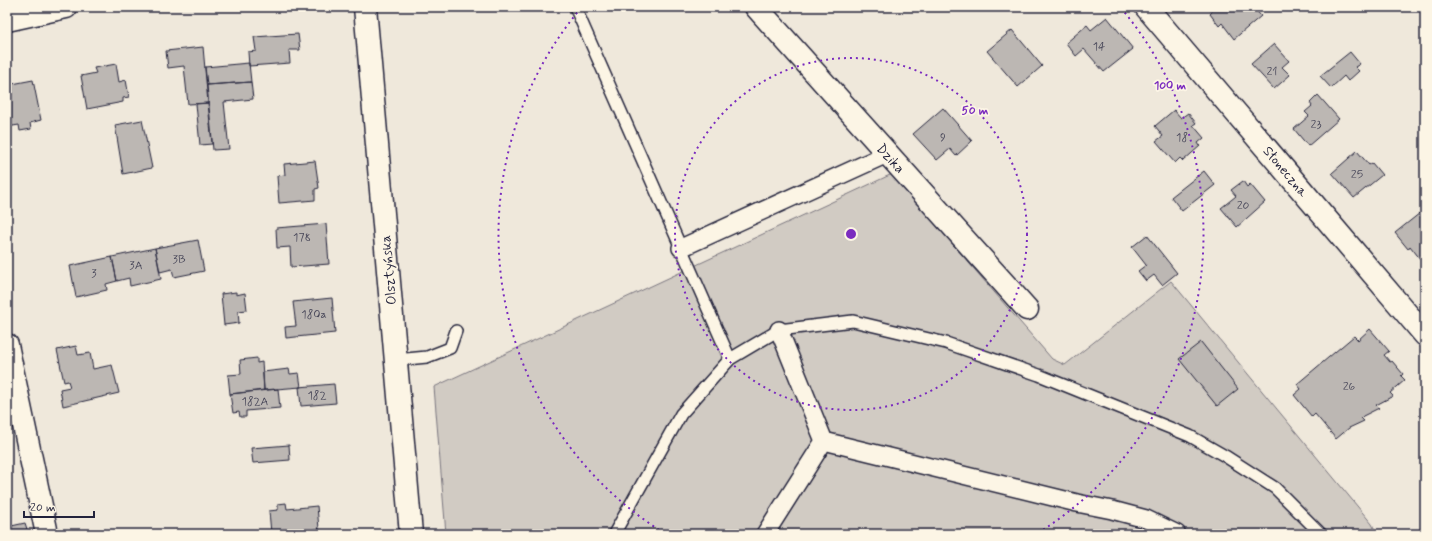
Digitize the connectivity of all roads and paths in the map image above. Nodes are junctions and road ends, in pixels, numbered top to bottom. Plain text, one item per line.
1 (66, 7) edge
2 (365, 7) edge
3 (575, 7) edge
4 (756, 7) edge
5 (1146, 7) edge
6 (7, 20) edge
7 (887, 154) junction
8 (681, 248) junction
9 (1027, 309) dead end
10 (779, 330) junction
11 (456, 331) dead end
12 (1425, 335) edge
13 (7, 345) edge
14 (730, 359) junction
15 (396, 360) junction
16 (824, 441) junction
17 (47, 534) edge
18 (411, 534) edge
19 (614, 534) edge
20 (765, 534) edge
21 (1177, 534) edge
22 (1321, 534) edge

1 - 6 street
2 - 15 street, Olsztyńska
3 - 8 lane
4 - 7 street, Dzika
5 - 12 street, Słoneczna
7 - 8 street
7 - 9 street, Dzika
8 - 14 lane
10 - 14 lane
10 - 16 street
10 - 22 lane
11 - 15 lane
13 - 17 street
14 - 19 lane
15 - 18 street, Olsztyńska
16 - 20 street
16 - 21 street

